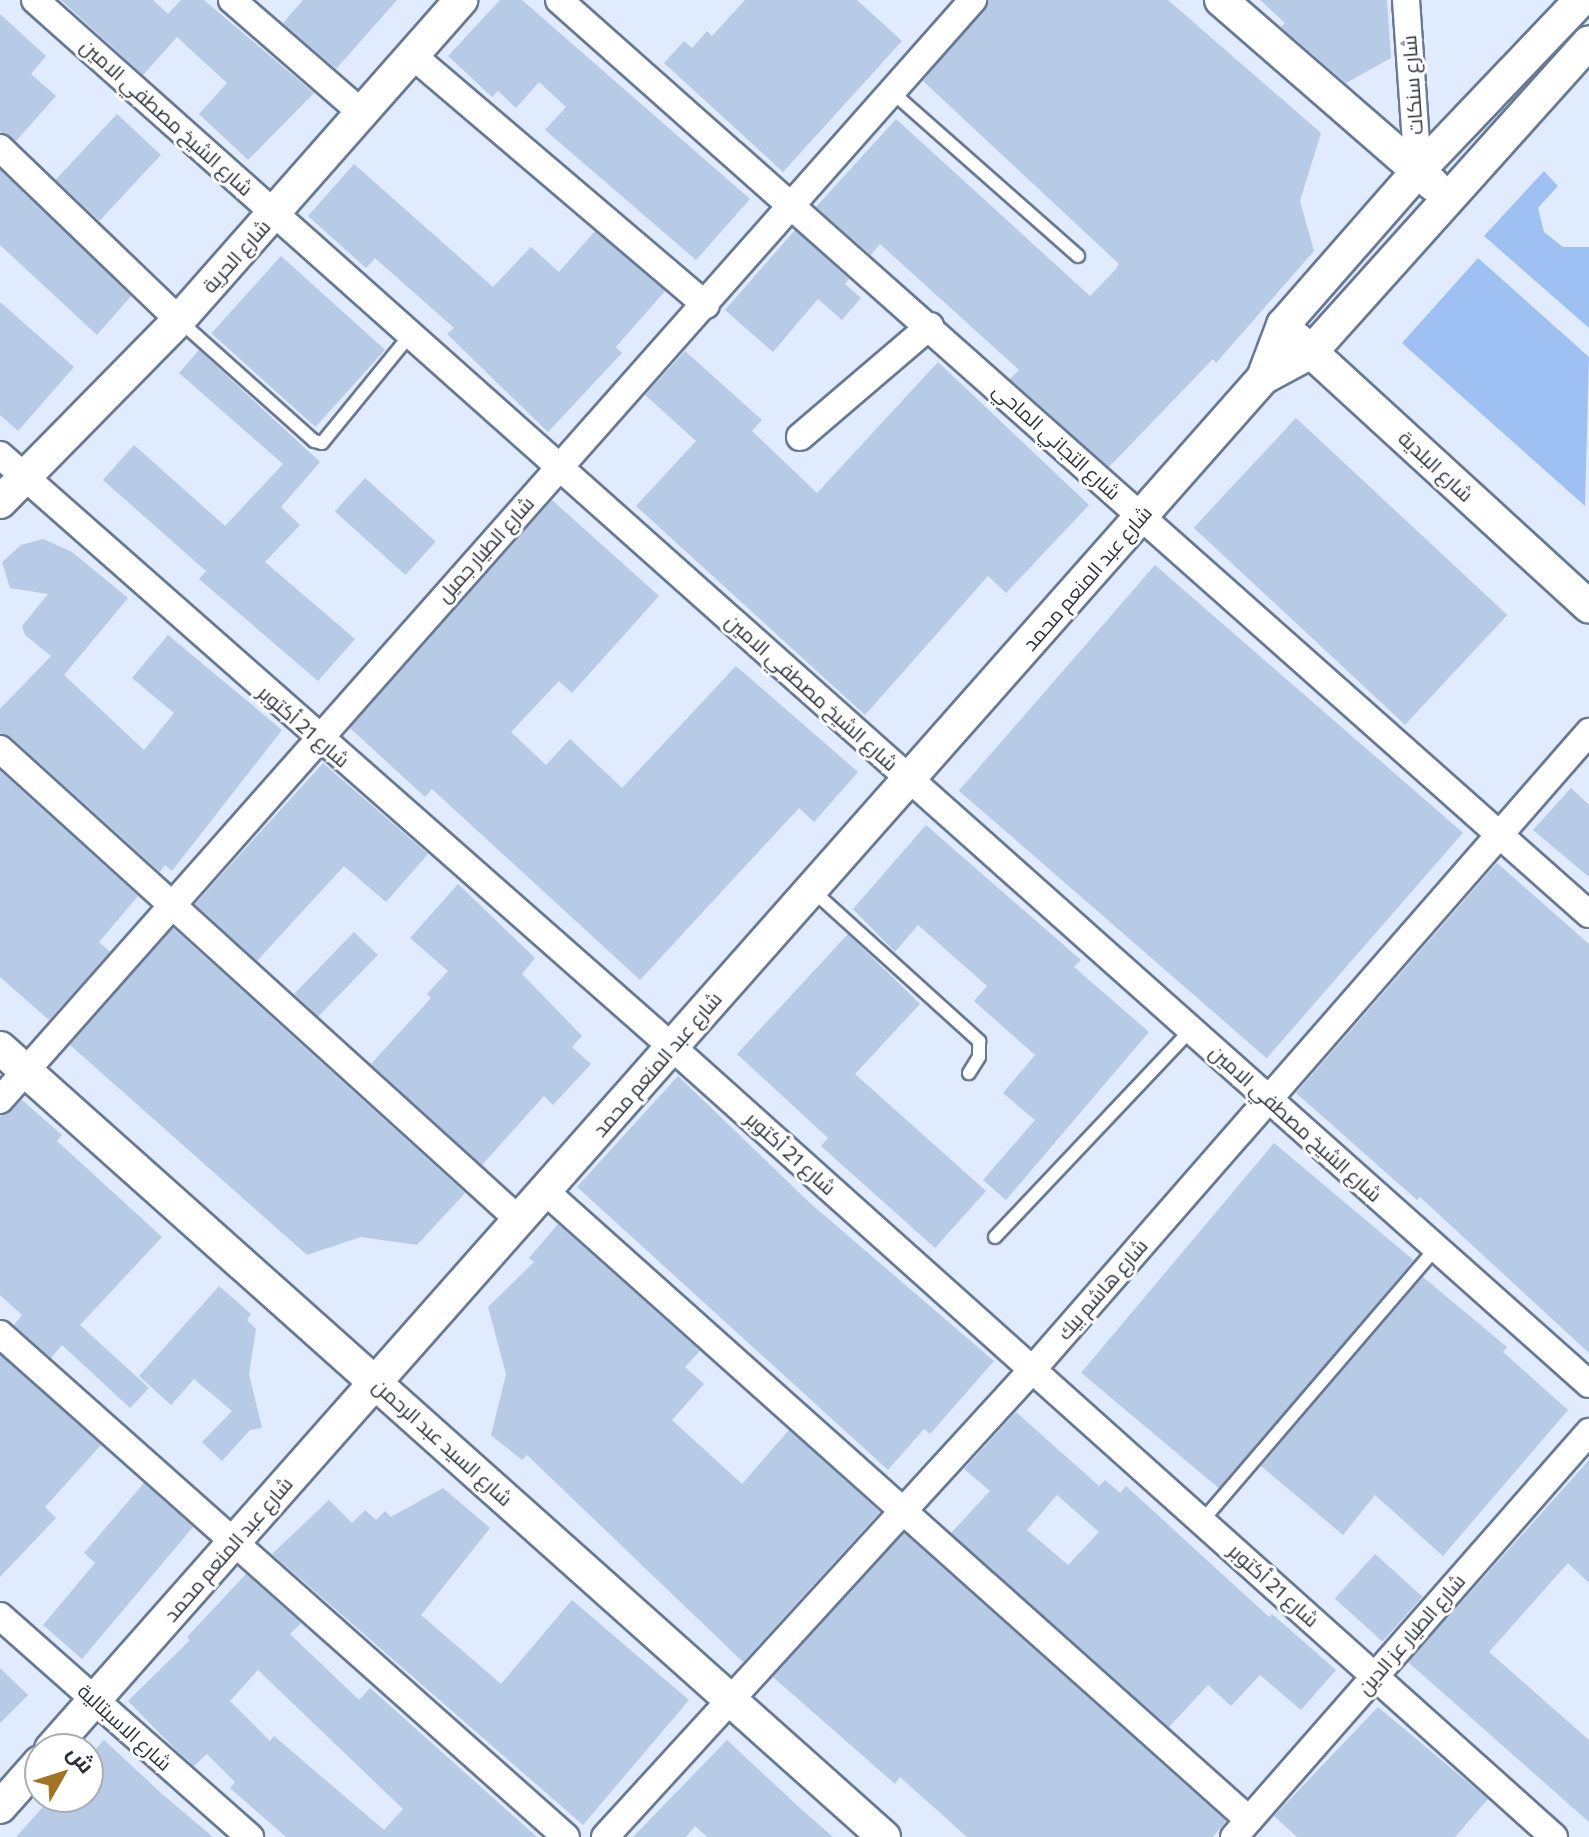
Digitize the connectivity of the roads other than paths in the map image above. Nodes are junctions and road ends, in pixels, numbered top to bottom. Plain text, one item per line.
1 (35, 0) edge
2 (232, 0) edge
3 (461, 0) edge
4 (559, 0) edge
5 (973, 0) edge
6 (1221, 0) edge
7 (1406, 0) edge
8 (1585, 1) edge
9 (1589, 42) edge
10 (412, 55) junction
11 (892, 92) junction
12 (362, 113) junction
13 (0, 148) edge
14 (1418, 171) junction
15 (1448, 197) junction
16 (793, 208) junction
17 (275, 213) junction
18 (1078, 256) dead end
19 (706, 305) junction
20 (179, 320) junction
21 (1283, 325) junction
22 (930, 326) junction
23 (411, 334) junction
24 (1311, 352) junction
25 (1263, 378) junction
26 (800, 437) dead end
27 (12, 466) edge
28 (559, 467) junction
29 (0, 502) edge
30 (1141, 517) junction
31 (1589, 607) edge
32 (1589, 732) edge
33 (317, 737) junction
34 (0, 749) edge
35 (909, 779) junction
36 (1498, 834) junction
37 (811, 889) junction
38 (168, 906) junction
39 (1589, 914) edge
40 (1191, 1030) junction
41 (672, 1047) junction
42 (0, 1048) edge
43 (26, 1072) junction
44 (969, 1073) dead end
45 (1267, 1097) junction
46 (0, 1100) edge
47 (545, 1191) junction
48 (519, 1220) junction
49 (995, 1237) dead end
50 (1436, 1248) junction
51 (0, 1334) edge
52 (1033, 1369) junction
53 (377, 1381) junction
54 (1589, 1384) edge
55 (1589, 1432) edge
56 (901, 1513) junction
57 (1202, 1521) junction
58 (235, 1542) junction
59 (0, 1616) edge
60 (1375, 1676) junction
61 (95, 1700) junction
62 (727, 1701) junction
63 (65, 1733) edge
64 (24, 1780) edge
65 (0, 1807) edge
66 (1242, 1828) edge
67 (250, 1837) edge
68 (566, 1837) edge
69 (605, 1837) edge
70 (884, 1837) edge
71 (1554, 1837) edge

1 - 17 street, شارع الشيخ مصطفي الامين
2 - 12 street
3 - 10 street, شارع الحرية
4 - 16 street, شارع التجاني الماحي
5 - 11 street, شارع الطيار جميل
6 - 14 street
7 - 14 street, شارع سنكات
8 - 14 street, شارع عبد المنعم محمد
9 - 15 street, شارع عبد المنعم محمد
10 - 12 street, شارع الحرية
10 - 19 street
11 - 16 street, شارع الطيار جميل
11 - 18 lane
12 - 17 street, شارع الحرية
13 - 20 street
14 - 15 street
14 - 21 street, شارع عبد المنعم محمد
15 - 24 street, شارع عبد المنعم محمد
16 - 19 street, شارع الطيار جميل
16 - 22 street, شارع التجاني الماحي
17 - 20 street, شارع الحرية
17 - 23 street, شارع الشيخ مصطفي الامين
19 - 28 street, شارع الطيار جميل
20 - 23 lane
20 - 27 street, شارع الحرية
21 - 24 street, شارع البلدية
21 - 25 street, شارع عبد المنعم محمد
22 - 26 street
22 - 30 street, شارع التجاني الماحي
23 - 28 street, شارع الشيخ مصطفي الامين
24 - 25 street, شارع عبد المنعم محمد
24 - 31 street, شارع البلدية
25 - 30 street, شارع عبد المنعم محمد
27 - 29 street, شارع الحرية
27 - 33 street, شارع 21 أكتوبر
28 - 33 street, شارع الطيار جميل
28 - 35 street, شارع الشيخ مصطفي الامين
30 - 35 street, شارع عبد المنعم محمد
30 - 36 street, شارع التجاني الماحي
32 - 36 street, شارع هاشم بيك
33 - 38 street, شارع الطيار جميل
33 - 41 street, شارع 21 أكتوبر
34 - 38 street
35 - 37 street, شارع عبد المنعم محمد
35 - 40 street, شارع الشيخ مصطفي الامين
36 - 39 street, شارع التجاني الماحي
36 - 45 street, شارع هاشم بيك
37 - 41 street, شارع عبد المنعم محمد
37 - 44 lane
38 - 43 street, شارع الطيار جميل
38 - 48 street
40 - 45 street, شارع الشيخ مصطفي الامين
40 - 49 lane
41 - 47 street, شارع عبد المنعم محمد
41 - 52 street, شارع 21 أكتوبر
42 - 43 street, شارع السيد عبد الرحمن
43 - 46 street, شارع الطيار جميل
43 - 53 street, شارع السيد عبد الرحمن
45 - 50 street, شارع الشيخ مصطفي الامين
45 - 52 street, شارع هاشم بيك
47 - 48 street, شارع عبد المنعم محمد
47 - 56 street
48 - 53 street, شارع عبد المنعم محمد
50 - 54 street, شارع الشيخ مصطفي الامين
50 - 57 lane
51 - 58 street
52 - 56 street, شارع هاشم بيك
52 - 57 street, شارع 21 أكتوبر
53 - 58 street, شارع عبد المنعم محمد
53 - 62 street, شارع السيد عبد الرحمن
55 - 60 street, شارع الطيار عز الدين
56 - 62 street, شارع هاشم بيك
56 - 66 street
57 - 60 street, شارع 21 أكتوبر
58 - 61 street, شارع عبد المنعم محمد
58 - 68 street
59 - 61 street, شارع الاسبتالية
60 - 66 street, شارع الطيار عز الدين
60 - 71 street, شارع 21 أكتوبر
61 - 63 street, شارع عبد المنعم محمد
61 - 67 street, شارع الاسبتالية
62 - 69 street, شارع هاشم بيك
62 - 70 street, شارع السيد عبد الرحمن
64 - 65 street

